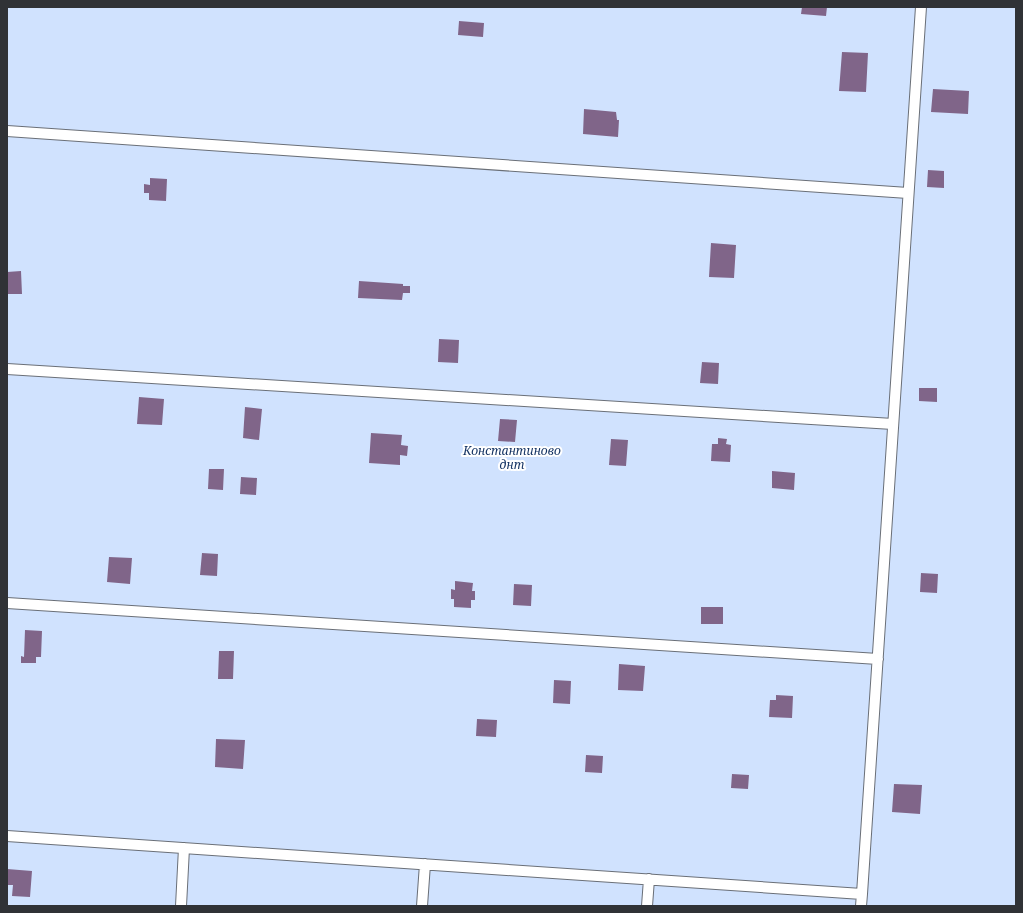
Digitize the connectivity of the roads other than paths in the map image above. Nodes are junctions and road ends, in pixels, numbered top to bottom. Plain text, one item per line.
1 (921, 7) edge
2 (7, 131) edge
3 (908, 193) junction
4 (7, 369) edge
5 (893, 424) junction
6 (7, 603) edge
7 (878, 659) junction
8 (7, 836) edge
9 (184, 848) junction
10 (425, 864) junction
11 (649, 879) junction
12 (862, 894) junction
13 (181, 906) edge
14 (422, 906) edge
15 (647, 906) edge
16 (861, 906) edge

1 - 3 lane
2 - 3 lane
3 - 5 lane
4 - 5 lane
5 - 7 lane
6 - 7 lane
7 - 12 lane
8 - 9 lane
9 - 10 lane
9 - 13 lane
10 - 11 lane
10 - 14 lane
11 - 12 lane
11 - 15 lane
12 - 16 lane

